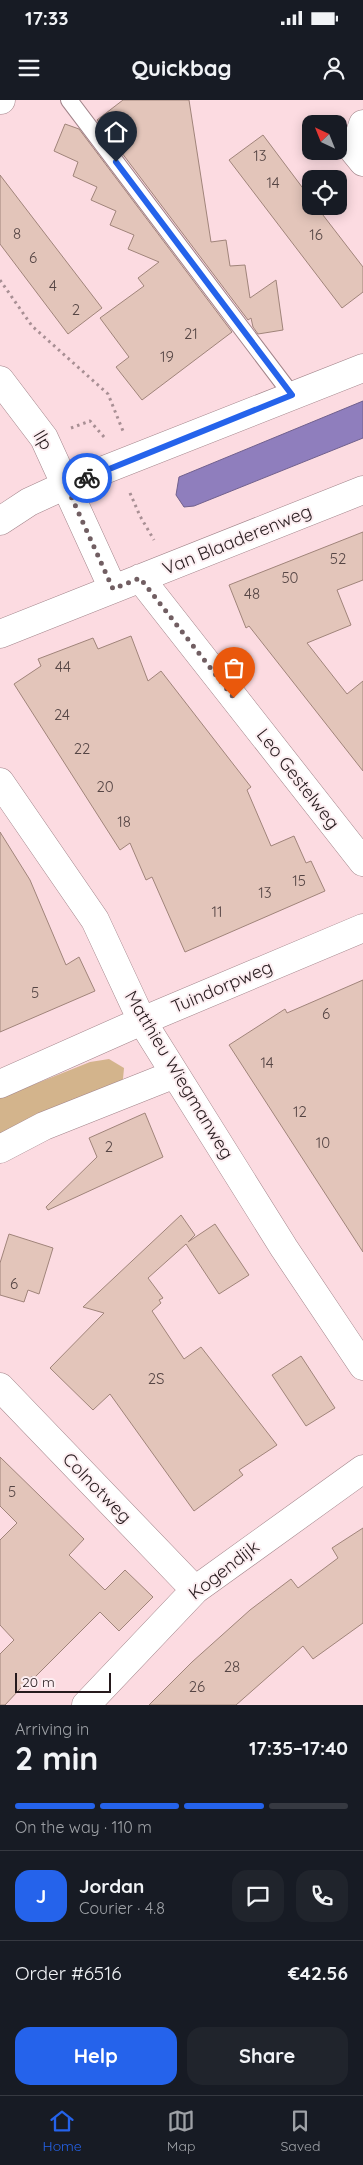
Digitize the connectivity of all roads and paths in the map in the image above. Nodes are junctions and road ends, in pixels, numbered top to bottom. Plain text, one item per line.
1 (69, 100) edge
2 (363, 124) edge
3 (363, 162) edge
4 (0, 280) edge
5 (363, 368) edge
6 (0, 380) edge
7 (292, 395) junction
8 (134, 459) junction
9 (66, 485) junction
10 (363, 490) edge
11 (0, 521) edge
12 (140, 578) junction
13 (113, 589) junction
14 (0, 634) edge
15 (0, 782) edge
16 (363, 862) edge
17 (363, 928) edge
18 (142, 1020) junction
19 (175, 1074) junction
20 (0, 1084) edge
21 (0, 1148) edge
22 (363, 1366) edge
23 (0, 1387) edge
24 (361, 1476) edge
25 (195, 1590) junction
26 (86, 1705) edge

1 - 7 lane
2 - 3 street
4 - 8 path
5 - 7 street
6 - 9 street, Ilp
7 - 8 street
8 - 9 street
9 - 11 street
9 - 13 street, Ilp
10 - 12 street, Van Blaaderenweg
12 - 13 street, Van Blaaderenweg
12 - 16 street, Leo Gestelweg
13 - 14 street, Van Blaaderenweg
15 - 18 street, Matthieu Wiegmanweg
17 - 18 street, Tuindorpweg
18 - 19 street, Matthieu Wiegmanweg
18 - 20 street, Tuindorpweg
19 - 21 street
19 - 22 street, Matthieu Wiegmanweg
23 - 25 street, Colnotweg
24 - 25 street, Kogendijk
25 - 26 street, Kogendijk

